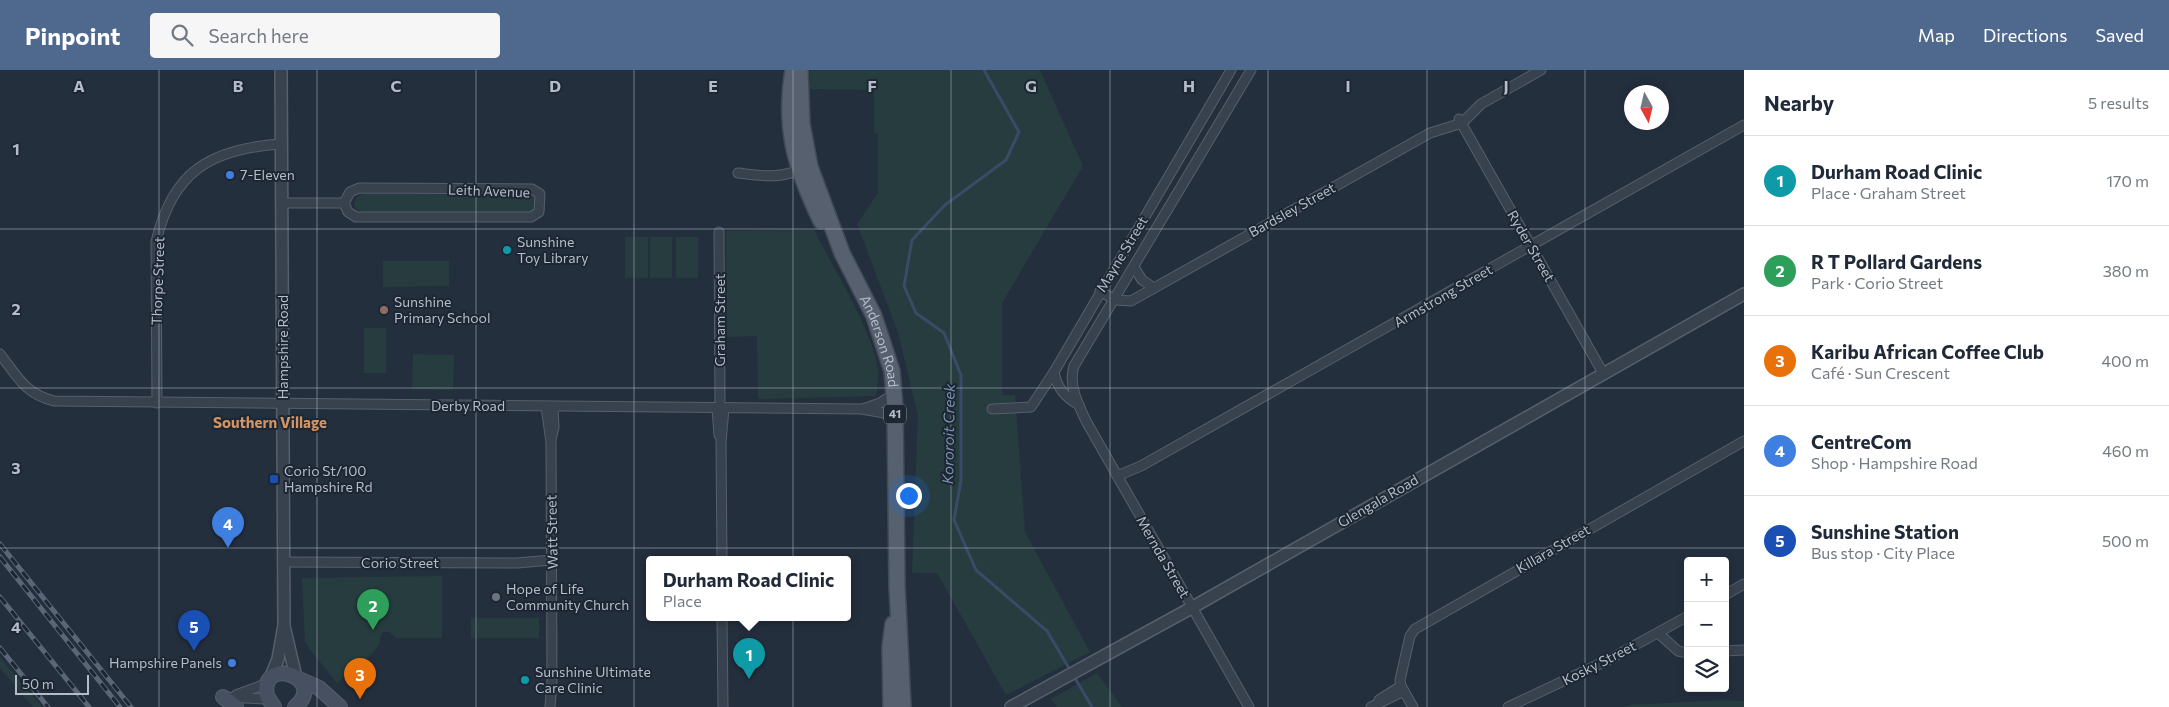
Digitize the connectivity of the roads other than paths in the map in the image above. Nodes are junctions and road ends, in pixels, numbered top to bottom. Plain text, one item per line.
1 (281, 70) edge
2 (793, 70) edge
3 (800, 70) edge
4 (1230, 70) edge
5 (1251, 70) edge
6 (1541, 70) edge
7 (1461, 121) junction
8 (1744, 125) edge
9 (280, 144) junction
10 (1174, 167) junction
11 (804, 169) junction
12 (738, 173) dead end
13 (1188, 177) junction
14 (282, 203) junction
15 (344, 203) junction
16 (720, 232) dead end
17 (1531, 246) junction
18 (1134, 267) junction
19 (1154, 288) junction
20 (1100, 291) junction
21 (1744, 294) edge
22 (1115, 300) junction
23 (1071, 341) junction
24 (1085, 350) junction
25 (0, 354) edge
26 (1054, 372) junction
27 (1603, 373) junction
28 (894, 394) junction
29 (157, 403) junction
30 (283, 404) junction
31 (1079, 405) junction
32 (550, 407) junction
33 (720, 408) junction
34 (862, 409) junction
35 (992, 409) dead end
36 (895, 415) junction
37 (1744, 441) edge
38 (1119, 479) junction
39 (722, 556) edge
40 (283, 562) junction
41 (552, 563) junction
42 (1744, 584) edge
43 (897, 586) junction
44 (1729, 593) edge
45 (1193, 607) junction
46 (1684, 618) edge
47 (722, 621) edge
48 (284, 625) junction
49 (1662, 631) junction
50 (1744, 650) edge
51 (1729, 651) edge
52 (1684, 652) edge
53 (298, 678) junction
54 (268, 682) junction
55 (552, 682) junction
56 (1402, 689) junction
57 (227, 699) edge
58 (270, 703) edge
59 (1372, 706) edge
60 (298, 707) edge
61 (340, 707) edge
62 (550, 707) edge
63 (556, 707) edge
64 (723, 707) edge
65 (891, 707) edge
66 (903, 707) edge
67 (1011, 707) edge
68 (1249, 707) edge
69 (1413, 707) edge
70 (1508, 707) edge

1 - 9 street, Hampshire Road
2 - 11 main road, Anderson Road / 41
3 - 11 main road, Anderson Road / 41
4 - 10 street, Mayne Street
5 - 13 street, Mayne Street
6 - 7 street, Bardsley Street
7 - 17 street, Ryder Street
7 - 19 street, Bardsley Street
8 - 17 street, Armstrong Street
9 - 14 street, Hampshire Road
9 - 29 street, Thorpe Street
10 - 13 street
10 - 20 street, Mayne Street
11 - 12 street
11 - 28 main road, Anderson Road / 41
13 - 18 street, Mayne Street
14 - 15 street
14 - 30 street, Hampshire Road
15 - 15 street, Leith Avenue
16 - 33 street, Graham Street
17 - 27 street, Ryder Street
17 - 38 street, Armstrong Street
18 - 19 street
18 - 22 street, Mayne Street
19 - 22 street, Bardsley Street
20 - 22 street
20 - 23 street, Mayne Street
21 - 27 street, Glengala Road
22 - 24 street, Mayne Street
23 - 24 street
23 - 26 street, Mayne Street
24 - 31 street, Mayne Street
25 - 29 street, Derby Road
26 - 31 street
26 - 35 street, Mayne Street
27 - 45 street, Glengala Road
28 - 34 street, Derby Road
28 - 36 main road, Anderson Road / 41
29 - 30 street, Derby Road
30 - 32 street, Derby Road
30 - 40 street, Hampshire Road
31 - 38 street, Mernda Street
32 - 33 street, Derby Road
32 - 41 street, Watt Street
33 - 34 street, Derby Road
33 - 39 street, Graham Street
34 - 36 street, Derby Road
36 - 43 main road, Anderson Road / 41
37 - 56 street, Killara Street
38 - 45 street, Mernda Street
40 - 41 street, Corio Street
40 - 48 street, Hampshire Road
41 - 55 street, Watt Street
42 - 44 street
43 - 65 main road, Anderson Road / 41
43 - 66 main road, Anderson Road / 41
45 - 67 street, Glengala Road
45 - 68 street, Mernda Street
46 - 49 street, Kosky Street
47 - 64 street
48 - 53 street, Hampshire Road
48 - 54 street, Hampshire Road
49 - 52 street
49 - 70 street, Kosky Street
50 - 51 street
53 - 54 main road
53 - 60 main road
53 - 61 main road
54 - 57 street
54 - 58 main road
55 - 62 street, Watt Street
55 - 63 street, Watt Street
56 - 59 street
56 - 69 street
57 - 58 street

